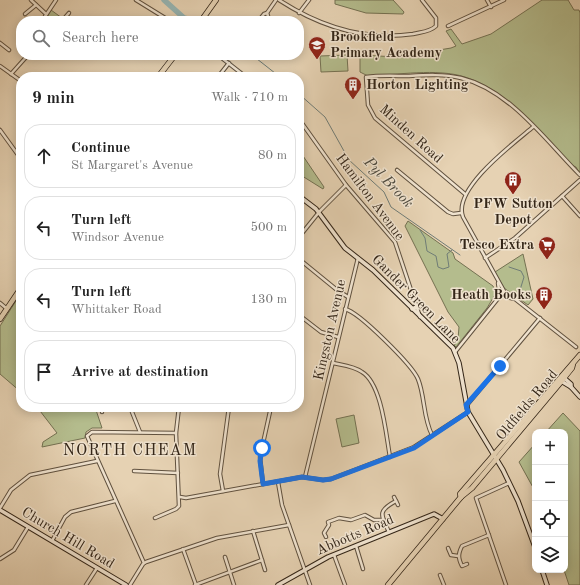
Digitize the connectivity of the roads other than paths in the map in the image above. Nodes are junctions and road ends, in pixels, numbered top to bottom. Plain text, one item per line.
1 (31, 0) edge
2 (56, 0) edge
3 (136, 0) edge
4 (277, 0) edge
5 (309, 0) edge
6 (422, 0) edge
7 (487, 0) edge
8 (504, 0) edge
9 (214, 1) edge
10 (36, 5) junction
11 (491, 7) junction
12 (69, 13) dead end
13 (299, 13) junction
14 (25, 14) dead end
15 (46, 14) joint
16 (66, 16) edge
17 (162, 16) edge
18 (204, 16) edge
19 (268, 16) edge
20 (448, 26) dead end
21 (0, 43) edge
22 (9, 50) dead end
23 (24, 60) edge
24 (171, 60) edge
25 (225, 60) edge
26 (229, 63) junction
27 (0, 66) edge
28 (162, 72) edge
29 (222, 72) edge
30 (240, 72) edge
31 (11, 74) junction
32 (16, 78) edge
33 (304, 126) edge
34 (533, 127) junction
35 (0, 130) edge
36 (16, 151) edge
37 (398, 170) dead end
38 (580, 175) edge
39 (580, 180) edge
40 (346, 185) junction
41 (465, 194) junction
42 (562, 196) junction
43 (304, 200) edge
44 (319, 213) junction
45 (461, 213) junction
46 (580, 216) edge
47 (304, 231) edge
48 (358, 258) junction
49 (485, 258) junction
50 (304, 263) edge
51 (16, 295) edge
52 (501, 296) junction
53 (348, 297) junction
54 (0, 303) edge
55 (418, 306) junction
56 (6, 308) junction
57 (346, 309) junction
58 (412, 309) junction
59 (420, 317) junction
60 (540, 318) junction
61 (0, 319) edge
62 (304, 319) edge
63 (338, 337) junction
64 (576, 347) dead end
65 (454, 352) junction
66 (580, 355) edge
67 (332, 363) junction
68 (561, 379) junction
69 (580, 397) edge
70 (466, 405) junction
71 (132, 412) edge
72 (178, 412) edge
73 (228, 412) edge
74 (270, 412) edge
75 (468, 412) junction
76 (140, 432) junction
77 (176, 433) junction
78 (432, 435) junction
79 (494, 456) junction
80 (390, 457) junction
81 (97, 461) junction
82 (134, 471) dead end
83 (178, 473) junction
84 (306, 477) junction
85 (278, 482) junction
86 (509, 483) junction
87 (263, 484) junction
88 (223, 491) junction
89 (180, 497) junction
90 (394, 497) dead end
91 (116, 501) junction
92 (396, 501) junction
93 (398, 505) dead end
94 (0, 509) edge
95 (155, 518) dead end
96 (443, 519) junction
97 (384, 520) junction
98 (289, 525) junction
99 (28, 527) junction
100 (253, 531) junction
101 (389, 532) junction
102 (488, 535) junction
103 (326, 537) dead end
104 (532, 538) edge
105 (52, 541) junction
106 (356, 546) junction
107 (448, 548) dead end
108 (183, 549) junction
109 (334, 555) junction
110 (458, 556) junction
111 (226, 557) dead end
112 (0, 559) edge
113 (262, 560) junction
114 (144, 563) junction
115 (467, 564) dead end
116 (97, 568) junction
117 (363, 569) dead end
118 (265, 570) dead end
119 (305, 570) junction
120 (231, 572) junction
121 (543, 573) edge
122 (440, 575) dead end
123 (86, 585) edge
124 (126, 585) edge
125 (130, 585) edge
126 (196, 585) edge
127 (234, 585) edge
128 (278, 585) edge
129 (310, 585) edge
130 (345, 585) edge
131 (388, 585) edge
132 (444, 585) edge
133 (506, 585) edge
134 (548, 585) edge

1 - 10 street
2 - 15 street
3 - 17 street
4 - 13 street
4 - 19 street
5 - 13 street
6 - 13 street
7 - 11 street
8 - 11 street
9 - 18 highway
10 - 14 street
10 - 15 street
11 - 20 street
12 - 16 street
21 - 22 street
23 - 31 street
24 - 28 highway
25 - 26 street
26 - 29 street
26 - 30 street
27 - 31 street
31 - 32 street
33 - 40 street, Hamilton Avenue
34 - 38 street
34 - 41 street
34 - 41 street, Minden Road
35 - 36 street
37 - 45 street
39 - 42 street
40 - 44 street
40 - 55 street, Hamilton Avenue
41 - 45 street
42 - 46 street
42 - 49 street
43 - 44 street, Gander Green Lane
44 - 47 street
44 - 48 street, Gander Green Lane
45 - 49 street
48 - 53 street, Kingston Avenue
48 - 58 street, Gander Green Lane
49 - 52 street
50 - 53 street
51 - 56 highway
52 - 60 street
52 - 65 street
53 - 57 street, Kingston Avenue
54 - 56 street
55 - 58 street
55 - 59 street, Hamilton Avenue
56 - 61 highway
57 - 63 street, Kingston Avenue
57 - 78 street
58 - 59 street, Gander Green Lane
59 - 65 street, Gander Green Lane
60 - 64 street
60 - 70 street
62 - 63 street
63 - 67 street, Kingston Avenue
65 - 70 street, Gander Green Lane
66 - 68 highway, Oldfields Road
67 - 80 street
67 - 84 street, Kingston Avenue
68 - 69 street
68 - 79 highway, Oldfields Road
70 - 75 street, Gander Green Lane
71 - 76 street
72 - 77 street
73 - 88 street
74 - 87 street
75 - 78 street
75 - 79 street, Gander Green Lane
76 - 77 street
76 - 81 street
77 - 83 street
78 - 80 street
79 - 86 street, Gander Green Lane
79 - 96 highway, Oldfields Road
80 - 84 street
81 - 91 street
81 - 94 street
82 - 83 street
83 - 89 street
84 - 85 street
85 - 87 street
85 - 98 street
86 - 102 street
86 - 104 street, Gander Green Lane
87 - 88 street
88 - 89 street
89 - 95 street
90 - 92 street
91 - 105 street
91 - 114 street
92 - 93 street
92 - 97 street
94 - 99 street, Church Hill Road
96 - 101 street, Abbotts Road
96 - 131 highway, Oldfields Road
97 - 101 street
97 - 103 street
98 - 100 street
98 - 119 street
99 - 105 street, Church Hill Road
99 - 112 street
100 - 108 street
100 - 113 street
101 - 106 street, Abbotts Road
102 - 110 street
102 - 133 street
105 - 116 street, Church Hill Road
106 - 109 street, Abbotts Road
106 - 117 street
107 - 110 street
108 - 114 street
108 - 126 street
109 - 119 street, Abbotts Road
109 - 130 street
110 - 115 street
111 - 120 street
113 - 118 street
113 - 120 street
114 - 125 street
116 - 123 street
116 - 124 street, Church Hill Road
119 - 128 street, Abbotts Road
119 - 129 street
120 - 126 street
120 - 127 street
121 - 134 street
122 - 132 street

